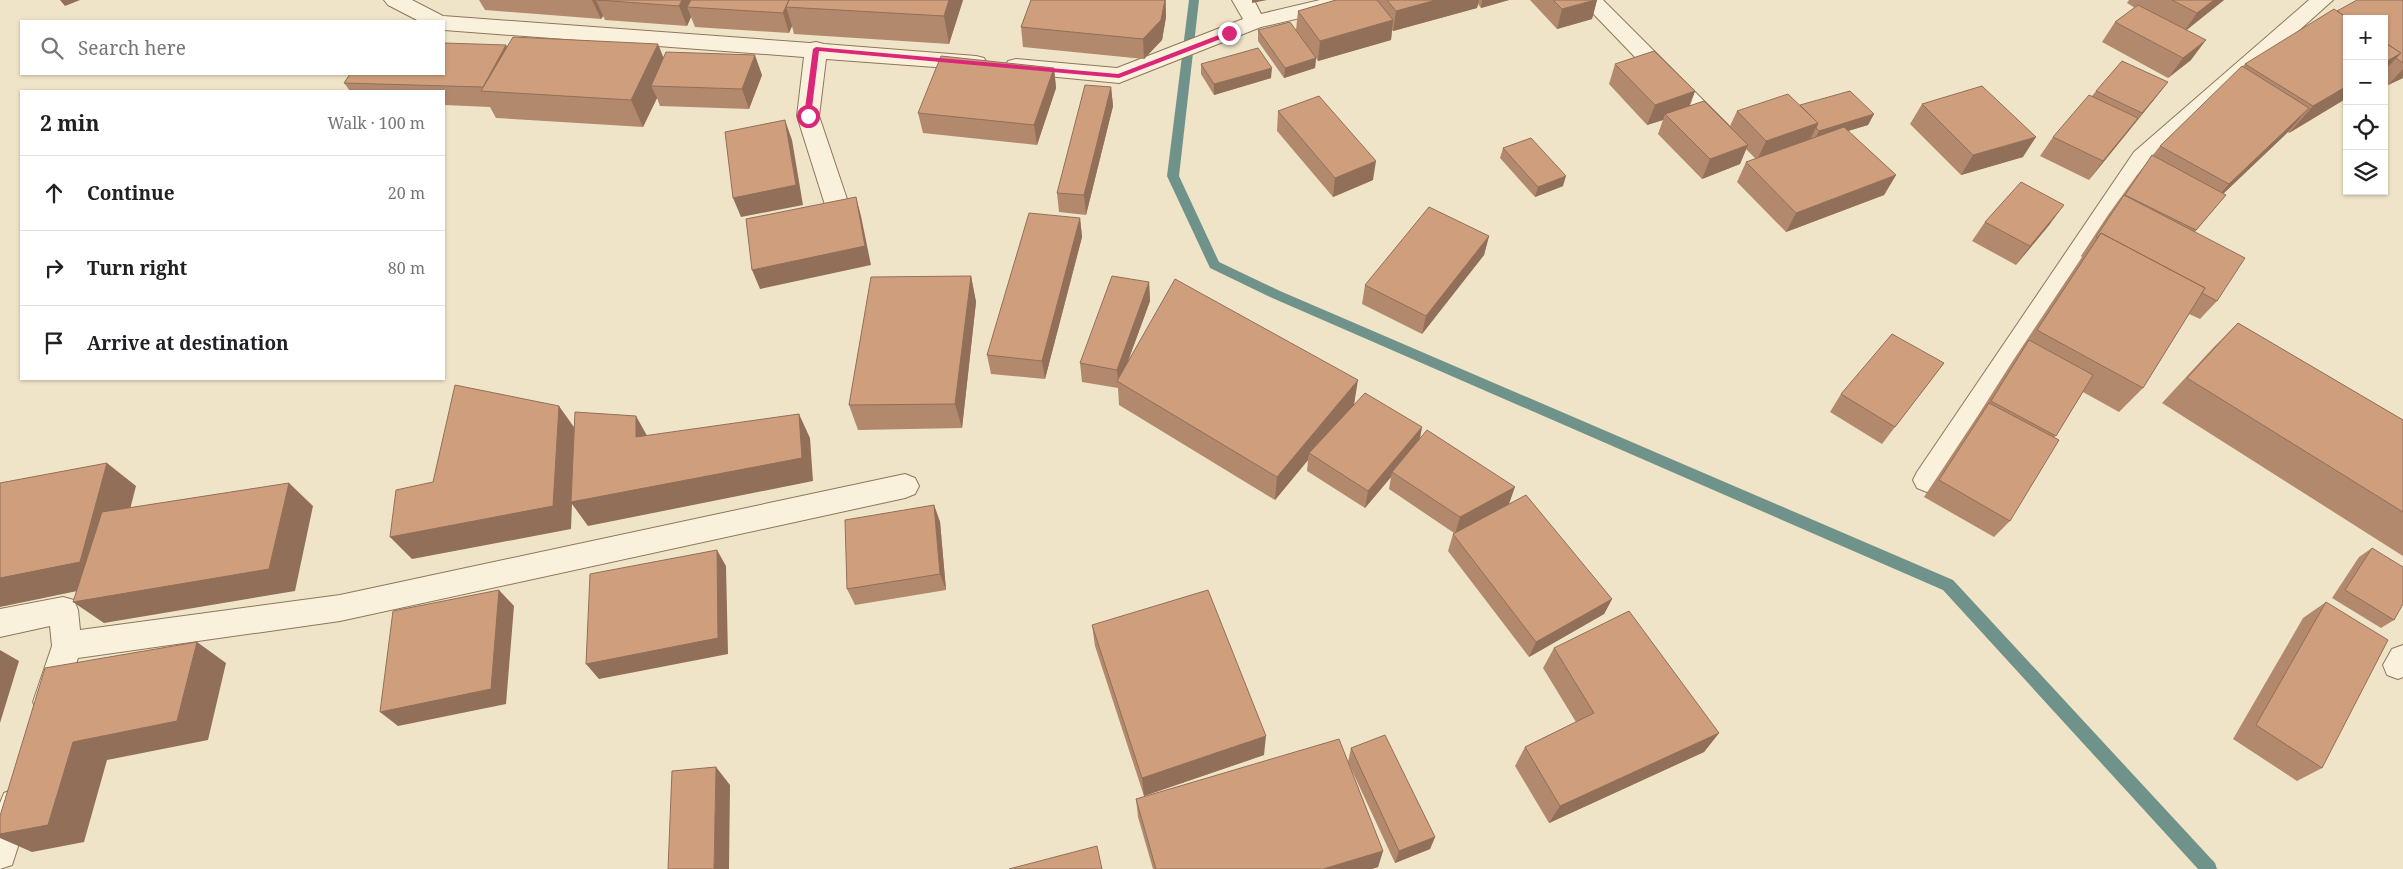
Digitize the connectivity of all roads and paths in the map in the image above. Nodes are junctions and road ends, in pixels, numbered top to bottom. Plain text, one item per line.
1 (394, 0) edge
2 (1243, 0) edge
3 (1349, 0) edge
4 (1591, 0) edge
5 (2322, 0) edge
6 (433, 20) edge
7 (1255, 22) junction
8 (445, 23) edge
9 (816, 49) junction
10 (1726, 137) edge
11 (838, 208) edge
12 (1927, 480) dead end
13 (905, 486) dead end
14 (0, 623) edge
15 (67, 646) junction
16 (40, 731) edge
17 (24, 778) edge
18 (0, 853) edge

1 - 6 street
2 - 7 street
3 - 7 street
4 - 10 street
5 - 12 street
7 - 9 street
8 - 9 street
9 - 11 street
13 - 15 street
14 - 15 street
15 - 16 street
17 - 18 street

